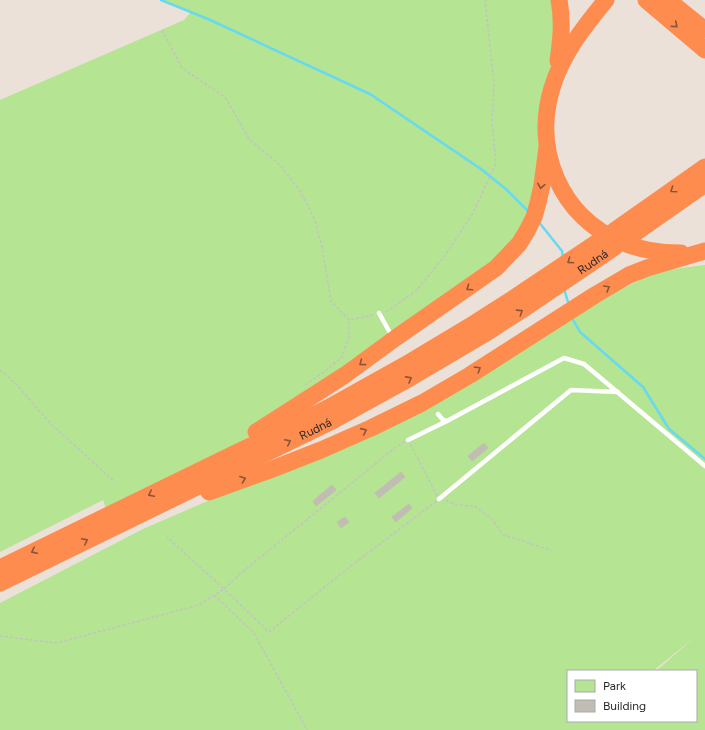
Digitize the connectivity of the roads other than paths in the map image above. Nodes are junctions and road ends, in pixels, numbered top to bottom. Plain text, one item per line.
1 (559, 0) edge
2 (646, 0) edge
3 (668, 0) edge
4 (601, 6) edge
5 (705, 30) edge
6 (705, 50) edge
7 (556, 75) junction
8 (547, 147) junction
9 (705, 167) edge
10 (705, 184) edge
11 (615, 239) junction
12 (705, 251) edge
13 (380, 313) road end
14 (389, 331) dead end
15 (619, 392) junction
16 (438, 414) dead end
17 (447, 421) junction
18 (408, 440) road end
19 (705, 466) edge
20 (186, 476) junction
21 (439, 499) road end
22 (102, 533) junction
23 (0, 568) edge
24 (0, 583) edge

1 - 7 highway
2 -> 6 highway
3 - 5 highway
4 - 7 highway
7 - 8 highway
8 - 12 highway
8 -> 20 highway
9 -> 11 highway, Rudná
10 - 11 highway, Rudná
11 -> 20 highway, Rudná
22 -> 11 highway, Rudná
22 -> 12 highway
13 - 14 lane
15 - 17 lane
15 - 19 lane
15 - 21 lane
16 - 17 lane
17 - 18 lane
20 -> 23 highway, Rudná
24 -> 22 highway, Rudná

